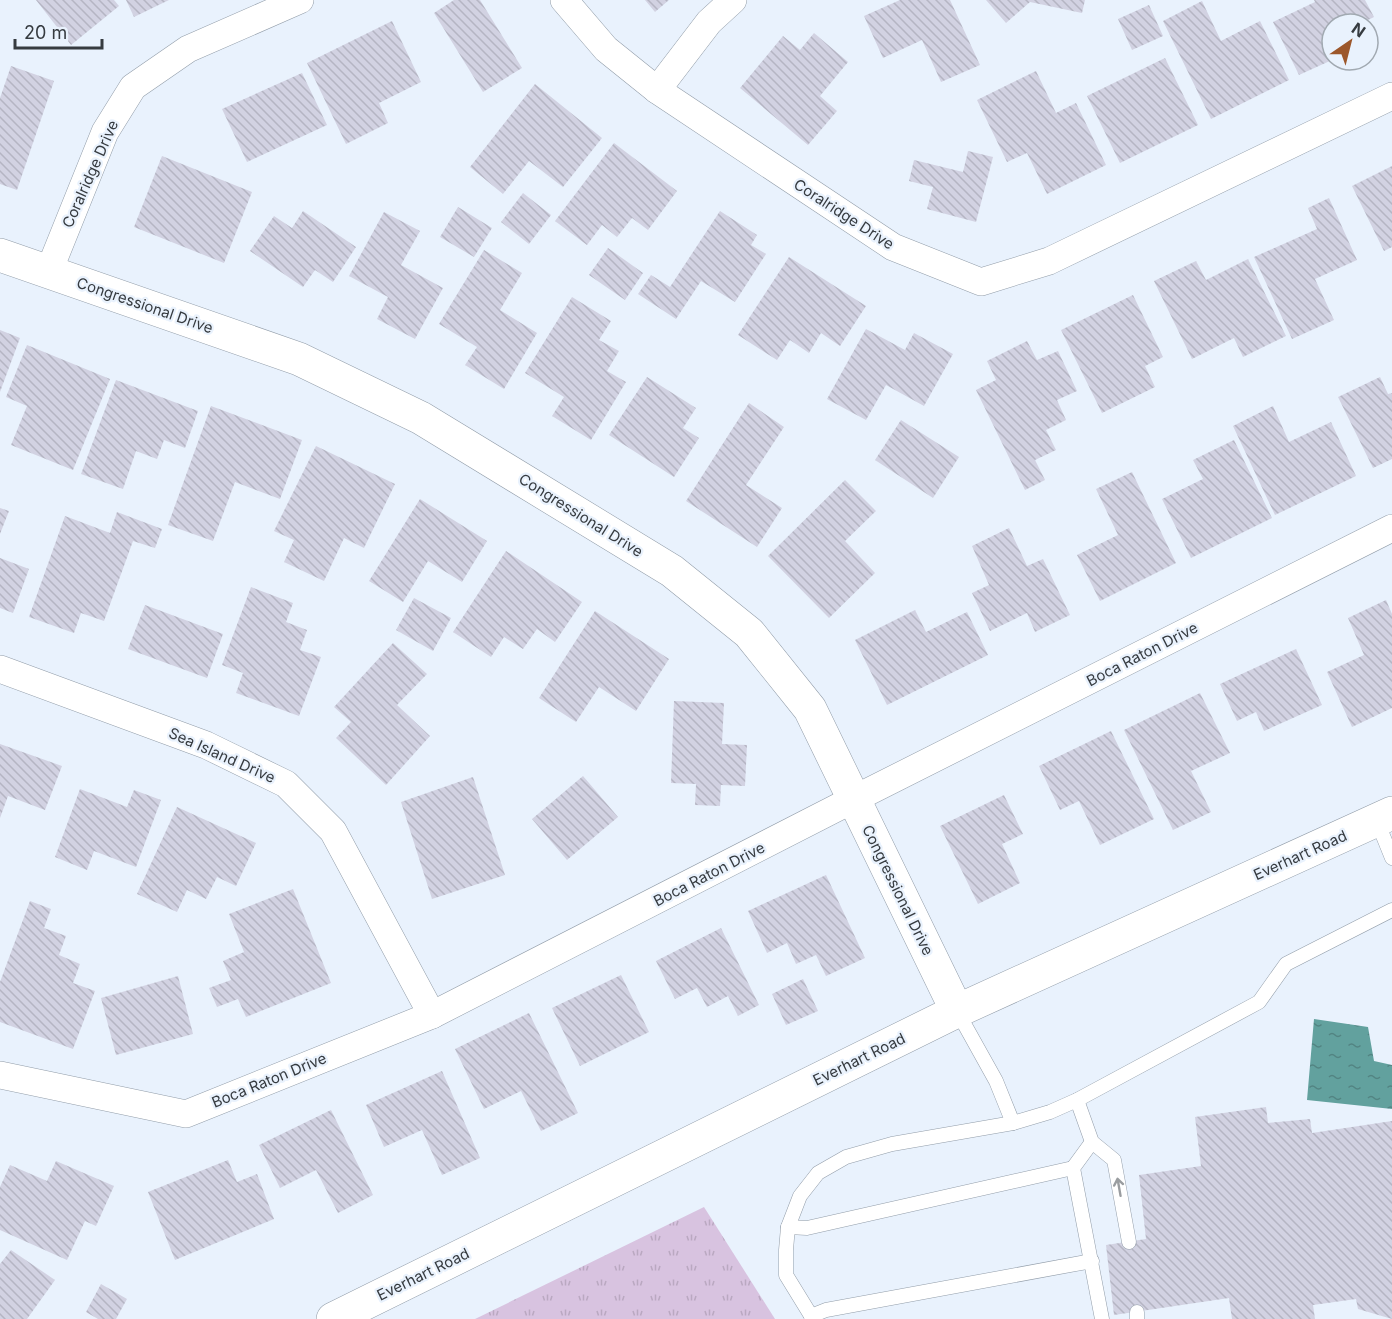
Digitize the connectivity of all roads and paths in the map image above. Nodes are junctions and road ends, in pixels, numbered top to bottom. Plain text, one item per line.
1 (300, 0) edge
2 (564, 0) edge
3 (733, 0) edge
4 (657, 90) junction
5 (1392, 96) edge
6 (0, 255) edge
7 (49, 271) junction
8 (1392, 528) edge
9 (0, 669) edge
10 (854, 799) junction
11 (1384, 817) edge
12 (1392, 858) edge
13 (1392, 910) edge
14 (957, 1011) junction
15 (432, 1015) junction
16 (0, 1075) edge
17 (1077, 1100) junction
18 (1013, 1123) junction
19 (1092, 1142) junction
20 (1073, 1168) junction
21 (788, 1227) junction
22 (1129, 1242) dead end
23 (1092, 1261) junction
24 (812, 1317) edge
25 (333, 1319) edge
26 (1102, 1319) edge

1 - 7 street, Coralridge Drive
2 - 4 street, Coralridge Drive
3 - 4 street
4 - 5 street, Coralridge Drive
6 - 7 street, Congressional Drive
7 - 10 street, Congressional Drive
8 - 10 street, Boca Raton Drive
9 - 15 street, Sea Island Drive
10 - 14 street, Congressional Drive
10 - 15 street, Boca Raton Drive
11 - 12 lane
11 - 14 street, Everhart Road
13 - 17 lane
14 - 18 lane
14 - 25 street, Everhart Road
15 - 16 street, Boca Raton Drive
17 - 18 lane
17 - 19 lane
18 - 21 lane
19 - 20 lane
22 -> 19 lane
20 - 21 lane
20 - 23 lane
21 - 24 lane
23 - 24 lane
23 - 26 lane

